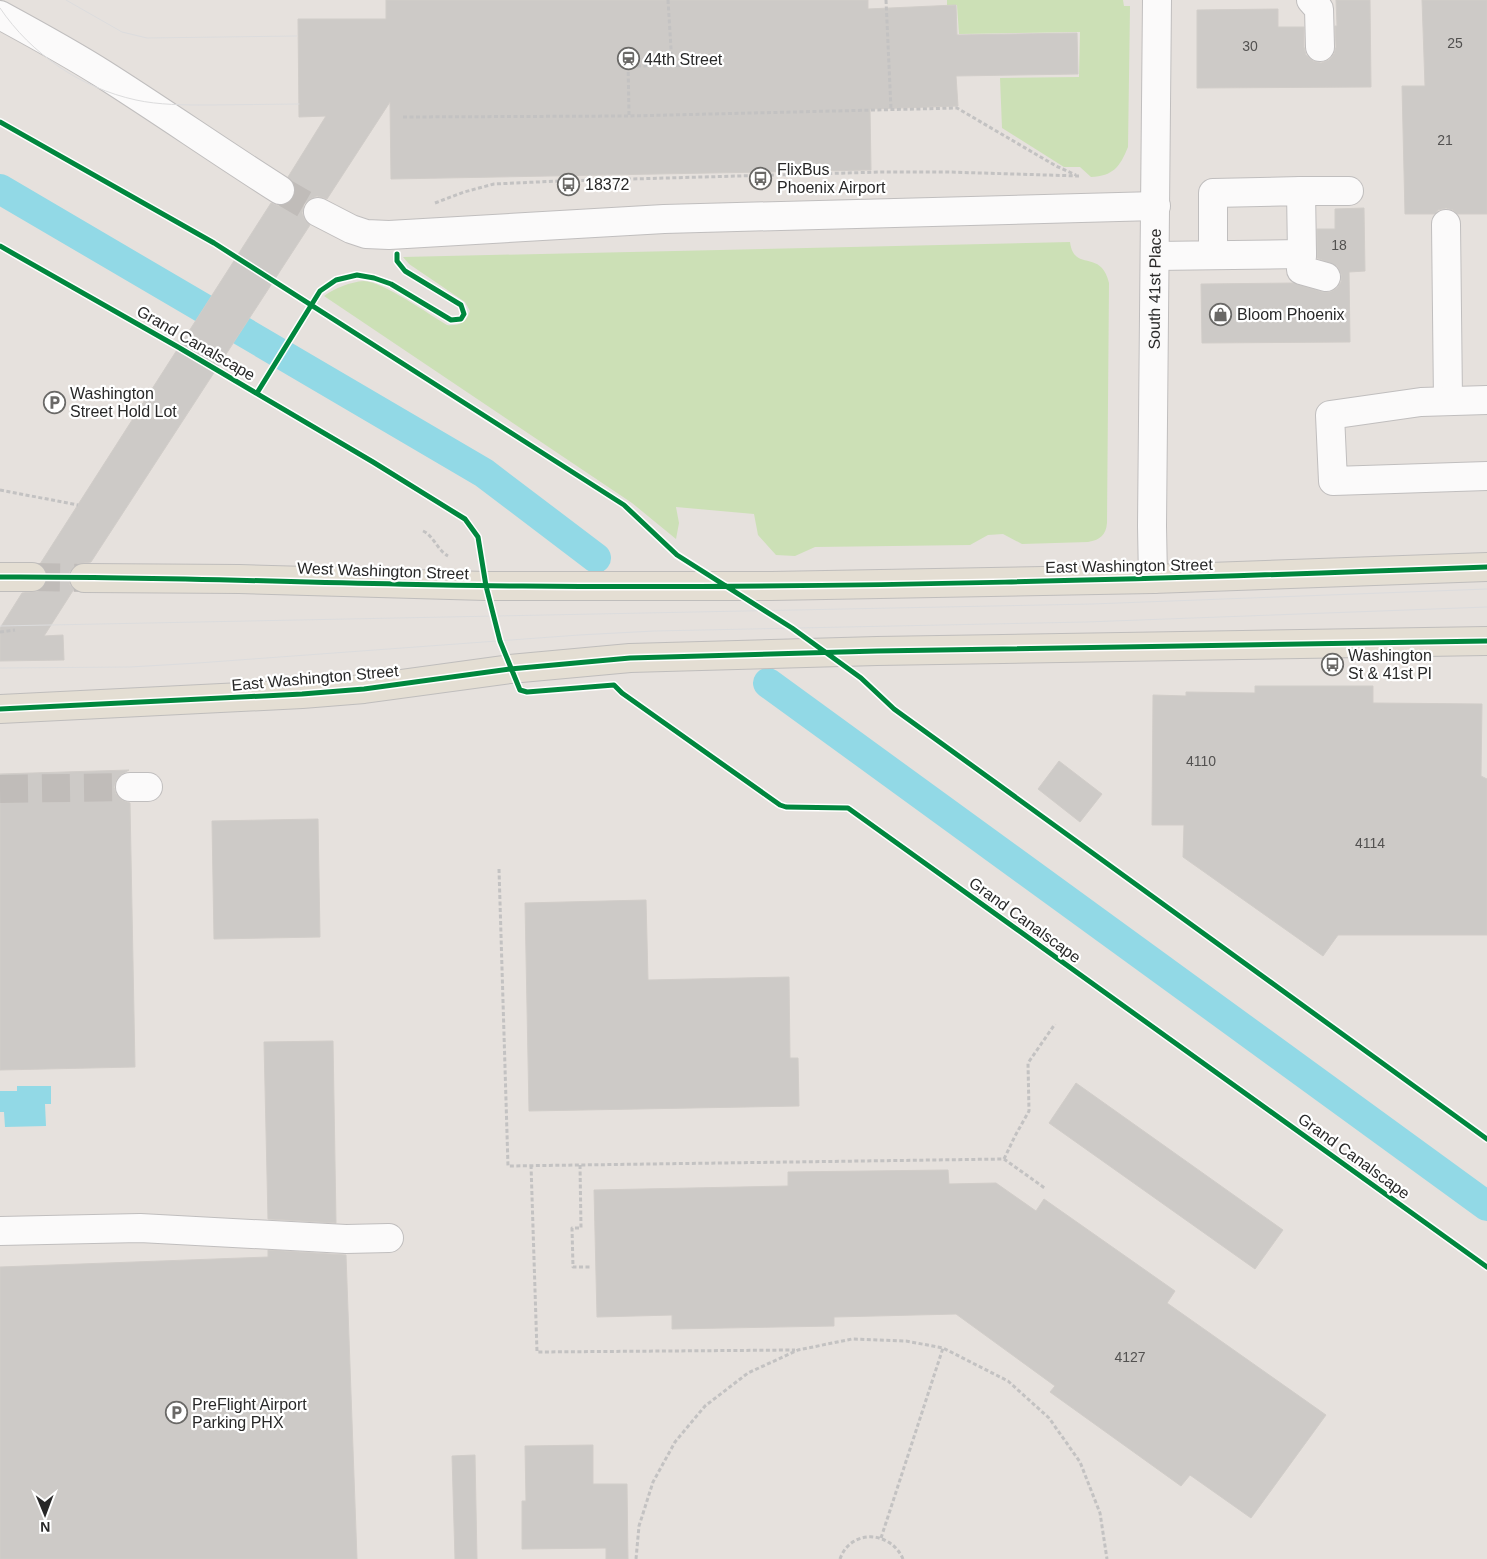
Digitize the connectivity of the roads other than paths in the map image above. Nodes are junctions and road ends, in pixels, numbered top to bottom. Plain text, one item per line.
1 (1157, 0) edge
2 (1311, 0) edge
3 (0, 15) edge
4 (1320, 47) dead end
5 (280, 190) tunnel mouth
6 (1301, 191) junction
7 (1349, 191) dead end
8 (1156, 206) junction
9 (318, 212) tunnel mouth
10 (1446, 224) dead end
11 (1302, 254) junction
12 (1213, 255) junction
13 (1155, 256) junction
14 (1326, 277) dead end
15 (1487, 400) edge
16 (1448, 401) junction
17 (1487, 476) edge
18 (1487, 567) edge
19 (0, 577) edge
20 (32, 577) tunnel mouth
21 (84, 578) tunnel mouth
22 (1152, 579) junction
23 (771, 586) joint
24 (1487, 641) edge
25 (0, 709) edge
26 (0, 1231) edge
27 (389, 1238) dead end

1 - 8 street, South 41st Place
2 - 4 street
3 - 5 street
6 - 7 street
6 - 11 street
6 - 12 street
8 - 9 street
8 - 13 street, South 41st Place
10 - 16 street
11 - 12 street
11 - 14 street
12 - 13 street
13 - 22 street, South 41st Place
15 - 16 street
16 - 17 street
18 - 22 main road, East Washington Street
19 - 20 main road
21 - 23 main road, West Washington Street
22 - 23 main road, East Washington Street
24 - 25 main road, East Washington Street
26 - 27 street

